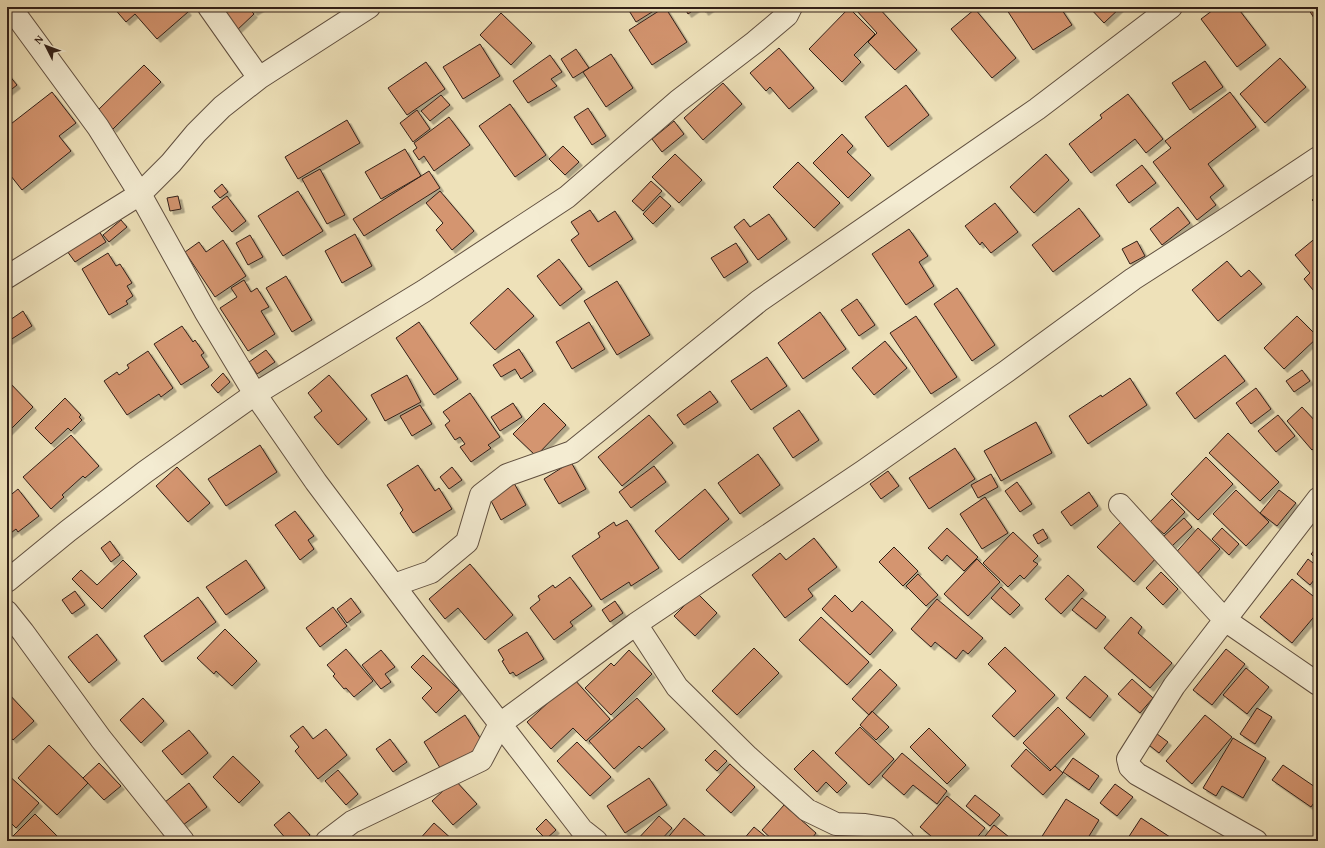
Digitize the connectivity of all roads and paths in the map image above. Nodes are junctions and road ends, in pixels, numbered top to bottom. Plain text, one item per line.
1 (10, 7) edge
2 (209, 7) edge
3 (369, 7) edge
4 (791, 7) edge
5 (1171, 7) edge
6 (259, 78) junction
7 (1318, 158) edge
8 (140, 194) junction
9 (7, 256) edge
10 (30, 262) junction
11 (7, 277) edge
12 (255, 394) junction
13 (1318, 500) edge
14 (1120, 505) dead end
15 (7, 581) edge
16 (394, 585) junction
17 (7, 612) edge
18 (1225, 620) junction
19 (636, 624) junction
20 (1318, 684) edge
21 (500, 724) junction
22 (183, 841) edge
23 (326, 841) edge
24 (596, 841) edge
25 (903, 841) edge
26 (1256, 841) edge

1 - 8 street
2 - 6 street
3 - 6 street
4 - 12 street
5 - 16 street
6 - 8 street
7 - 19 street
8 - 10 street
8 - 12 street
9 - 10 street
10 - 11 street
12 - 15 street
12 - 16 street
13 - 18 street
14 - 18 street
16 - 21 street
17 - 22 street
18 - 20 street
18 - 26 street
19 - 21 street
19 - 25 street
21 - 23 street
21 - 24 street

